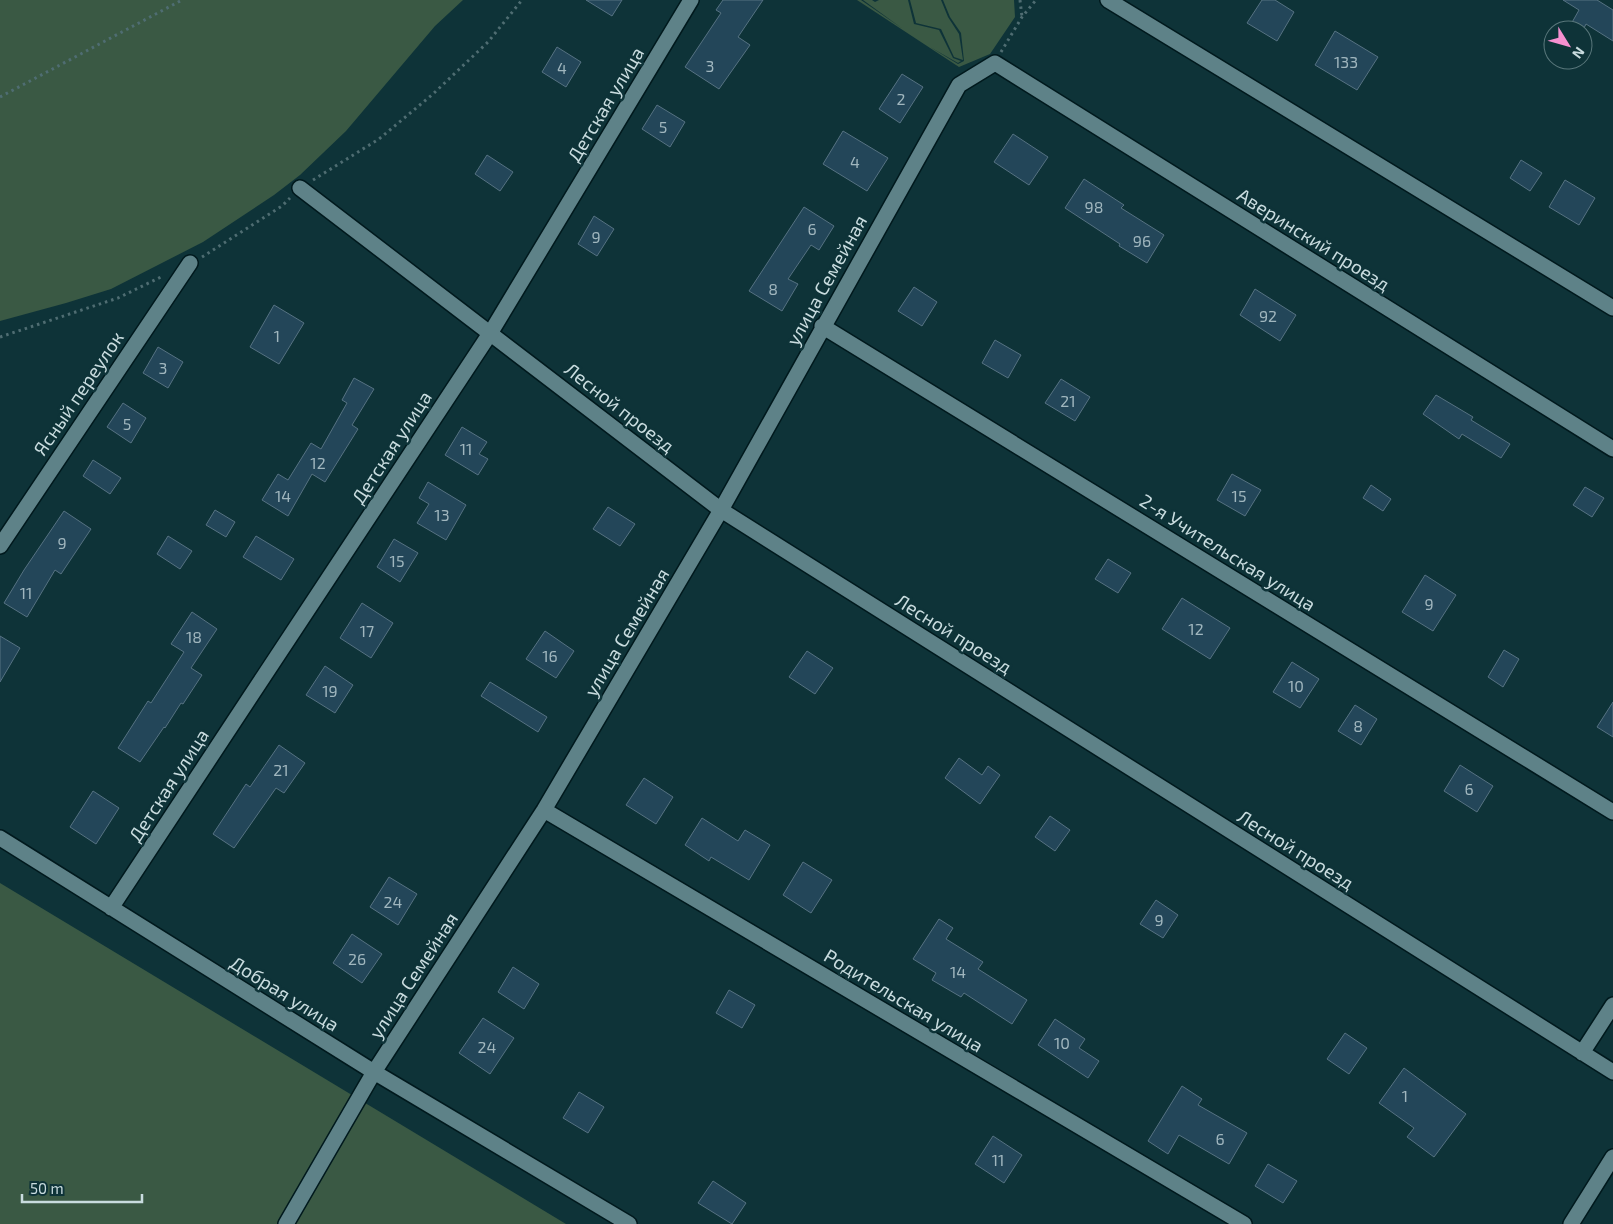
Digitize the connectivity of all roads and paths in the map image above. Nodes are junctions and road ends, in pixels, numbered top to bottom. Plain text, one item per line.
1 (182, 0) edge
2 (522, 0) edge
3 (691, 0) edge
4 (1020, 0) edge
5 (1036, 0) edge
6 (1108, 0) edge
7 (1022, 17) junction
8 (995, 63) junction
9 (0, 97) edge
10 (300, 188) junction
11 (190, 263) junction
12 (1613, 308) edge
13 (822, 326) junction
14 (491, 332) junction
15 (0, 337) edge
16 (1613, 449) edge
17 (721, 510) junction
18 (0, 546) edge
19 (544, 810) junction
20 (1613, 812) edge
21 (0, 838) edge
22 (111, 908) junction
23 (1613, 1005) edge
24 (1582, 1053) junction
25 (374, 1072) junction
26 (1613, 1072) edge
27 (1613, 1157) edge
28 (286, 1224) edge
29 (629, 1224) edge
30 (1244, 1224) edge
31 (1571, 1224) edge

1 - 9 path
2 - 10 path
3 - 14 street, Детская улица
4 - 7 path
5 - 7 path
6 - 12 street
7 - 8 path
8 - 13 street, улица Семейная
8 - 16 street, Аверинский проезд
10 - 11 path
10 - 14 street, Лесной проезд
11 - 15 path
11 - 18 street, Ясный переулок
13 - 17 street, улица Семейная
13 - 20 street, 2-я Учительская улица
14 - 17 street, Лесной проезд
14 - 22 street, Детская улица
17 - 19 street, улица Семейная
17 - 24 street, Лесной проезд
19 - 25 street, улица Семейная
19 - 30 street, Родительская улица
21 - 22 street, Добрая улица
22 - 25 street, Добрая улица
23 - 24 street
24 - 26 street, Лесной проезд
25 - 28 street, улица Семейная
25 - 29 street, Добрая улица
27 - 31 street

